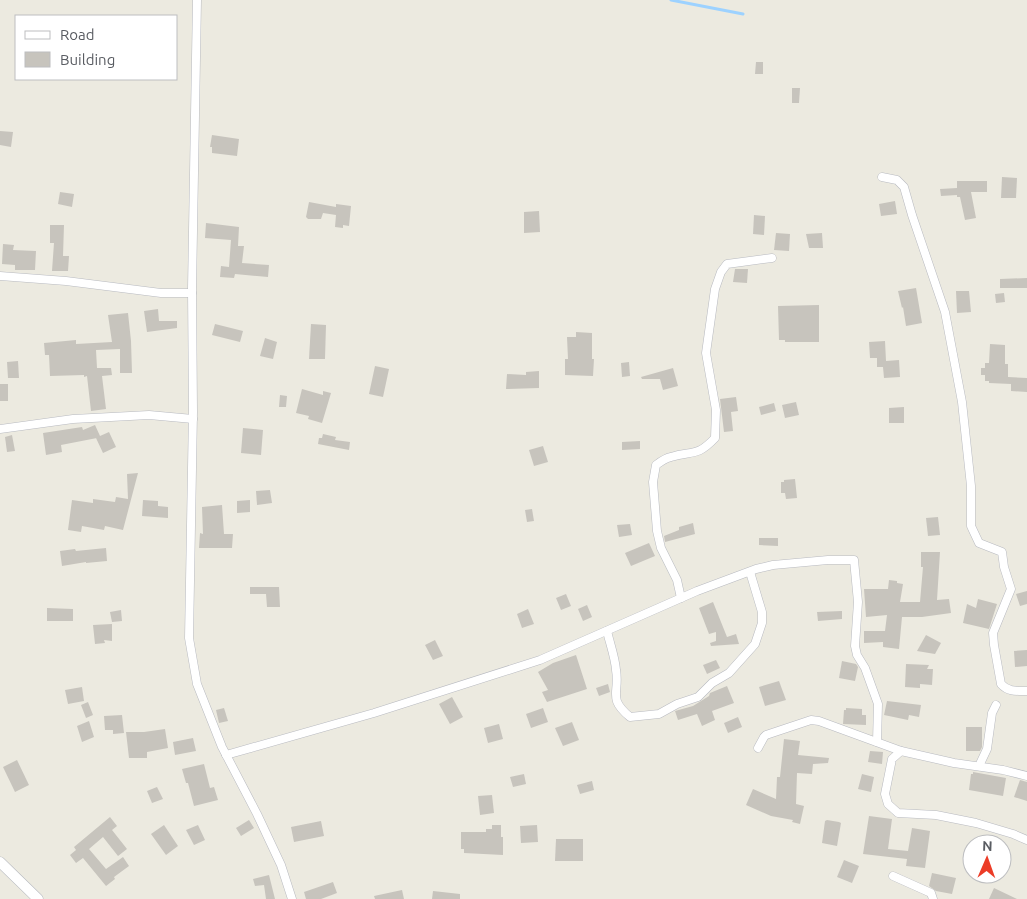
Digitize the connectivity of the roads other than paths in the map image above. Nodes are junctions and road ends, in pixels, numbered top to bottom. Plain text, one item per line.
1 (197, 0) edge
2 (882, 177) dead end
3 (772, 258) dead end
4 (0, 276) edge
5 (192, 293) junction
6 (193, 419) junction
7 (0, 429) edge
8 (750, 572) junction
9 (681, 598) junction
10 (607, 631) junction
11 (1027, 691) edge
12 (996, 705) dead end
13 (877, 742) junction
14 (758, 748) dead end
15 (901, 751) junction
16 (226, 755) junction
17 (979, 766) junction
18 (1027, 776) edge
19 (1027, 840) edge
20 (0, 862) edge
21 (893, 876) dead end
22 (38, 899) edge
23 (292, 899) edge
24 (933, 899) edge

1 - 5 street
2 - 11 street
3 - 9 street
4 - 5 street
5 - 6 street
6 - 7 street
6 - 16 street
8 - 9 street
8 - 10 street
8 - 13 street
9 - 10 street
10 - 16 street
12 - 17 street
13 - 14 street
13 - 15 street
15 - 17 street
15 - 19 street
16 - 23 street
17 - 18 street
20 - 22 main road
21 - 24 street

